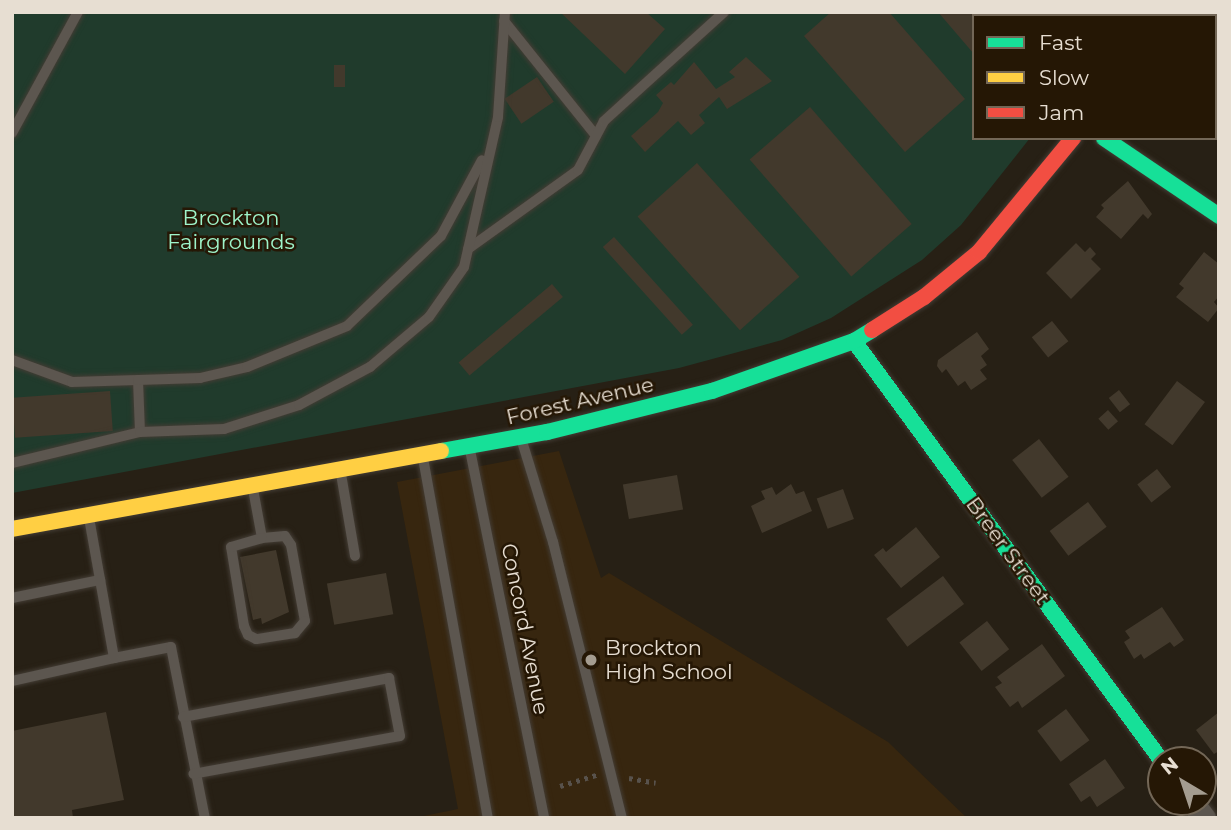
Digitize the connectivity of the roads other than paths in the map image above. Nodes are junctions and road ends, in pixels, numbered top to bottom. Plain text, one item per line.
1 (724, 12) edge
2 (75, 13) edge
3 (504, 16) edge
4 (12, 133) edge
5 (596, 136) junction
6 (1071, 140) edge
7 (1107, 140) edge
8 (492, 141) junction
9 (1219, 216) edge
10 (468, 249) junction
11 (854, 341) junction
12 (12, 360) edge
13 (138, 380) junction
14 (140, 432) junction
15 (521, 438) junction
16 (469, 447) junction
17 (422, 455) junction
18 (12, 463) edge
19 (340, 471) junction
20 (253, 486) junction
21 (88, 515) junction
22 (12, 529) edge
23 (262, 538) junction
24 (355, 556) dead end
25 (100, 580) junction
26 (12, 598) edge
27 (114, 658) junction
28 (12, 681) edge
29 (183, 717) junction
30 (1151, 746) edge
31 (193, 774) junction
32 (205, 818) edge
33 (488, 818) edge
34 (544, 818) edge
35 (622, 818) edge

1 - 5 lane
2 - 4 lane
3 - 5 lane
3 - 8 lane
5 - 10 lane
6 - 11 street, Forest Avenue
7 - 9 street
8 - 10 lane
8 - 13 lane
10 - 14 lane
11 - 15 street, Forest Avenue
11 - 30 street, Breer Street
12 - 13 lane
13 - 14 lane
14 - 18 lane
15 - 16 street, Forest Avenue
15 - 35 lane
16 - 17 street, Forest Avenue
16 - 34 lane, Concord Avenue
17 - 19 street, Forest Avenue
17 - 33 lane
19 - 20 street, Forest Avenue
19 - 24 lane
20 - 21 street, Forest Avenue
20 - 23 lane
21 - 22 street, Forest Avenue
21 - 25 lane
23 - 23 lane
25 - 26 lane
25 - 27 lane
27 - 28 lane
27 - 29 lane
29 - 31 lane
29 - 31 lane
31 - 32 lane

